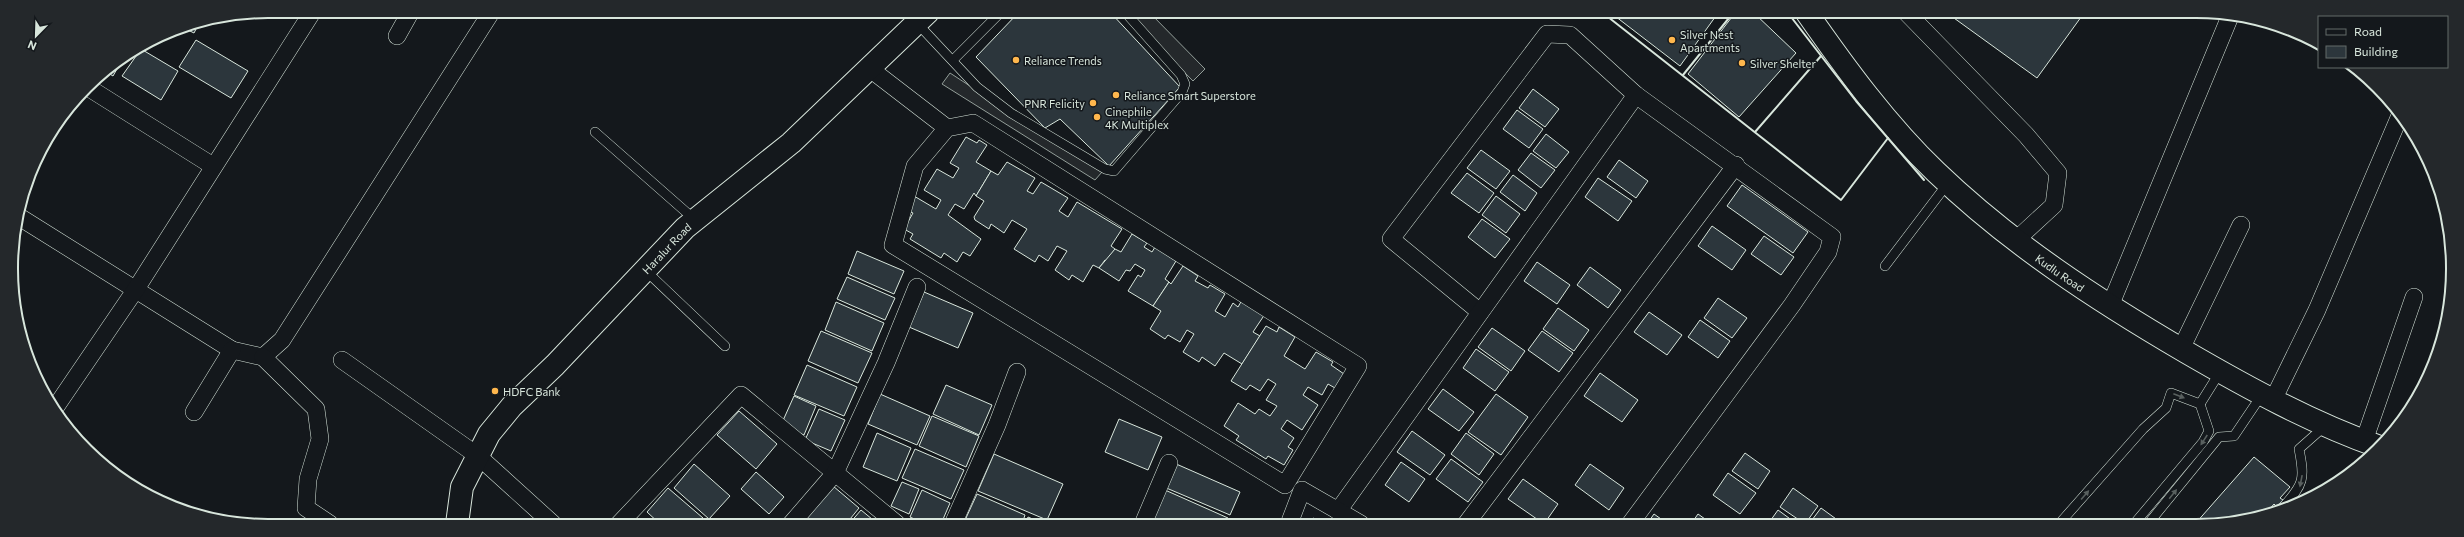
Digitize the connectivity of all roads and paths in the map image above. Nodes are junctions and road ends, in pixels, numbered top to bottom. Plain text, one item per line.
1 (308, 18) edge
2 (407, 18) edge
3 (488, 18) edge
4 (921, 18) edge
5 (923, 18) edge
6 (995, 18) edge
7 (1129, 18) edge
8 (1811, 18) edge
9 (1913, 18) edge
10 (2228, 20) edge
11 (397, 36) dead end
12 (953, 60) junction
13 (869, 68) junction
14 (92, 90) edge
15 (1636, 94) junction
16 (2398, 121) edge
17 (947, 128) junction
18 (595, 132) dead end
19 (1736, 165) junction
20 (212, 166) junction
21 (1948, 183) junction
22 (23, 219) edge
23 (694, 219) junction
24 (2241, 225) dead end
25 (2016, 240) junction
26 (1885, 266) dead end
27 (646, 270) junction
28 (917, 287) dead end
29 (136, 289) junction
30 (2414, 297) dead end
31 (2110, 306) junction
32 (1480, 312) junction
33 (725, 346) dead end
34 (2181, 349) junction
35 (232, 350) junction
36 (263, 357) junction
37 (342, 360) dead end
38 (1017, 372) dead end
39 (2220, 372) junction
40 (2268, 397) junction
41 (58, 404) edge
42 (2200, 404) junction
43 (194, 412) dead end
44 (2326, 425) junction
45 (2372, 444) edge
46 (478, 456) junction
47 (1170, 463) dead end
48 (835, 473) junction
49 (2290, 500) edge
50 (1338, 511) junction
51 (322, 519) edge
52 (458, 519) edge
53 (547, 519) edge
54 (624, 519) edge
55 (795, 519) edge
56 (892, 519) edge
57 (955, 519) edge
58 (1145, 519) edge
59 (1291, 519) edge
60 (1352, 519) edge
61 (1470, 519) edge
62 (1634, 519) edge
63 (2063, 519) edge
64 (2138, 519) edge
65 (2152, 519) edge

1 - 20 street
2 - 11 street
3 - 36 street
4 - 13 street, Haralur Road
5 - 12 lane
6 - 12 lane
7 - 12 lane
8 - 21 street, Kudlu Road
9 - 25 street
10 - 31 street
13 - 17 street
13 - 23 street, Haralur Road
14 - 20 street
15 - 19 street
15 - 32 street
15 - 32 street
16 - 40 street
17 - 17 street
18 - 23 lane
19 - 61 street
19 - 62 street
20 - 29 street
21 - 25 street, Kudlu Road
21 - 26 lane
22 - 29 street
23 - 27 street, Haralur Road
24 - 34 street
25 - 31 street, Kudlu Road
27 - 33 lane
27 - 46 street, Haralur Road
28 - 48 street
29 - 35 street
29 - 41 street
30 - 45 street
31 - 34 street, Kudlu Road
32 - 50 street
34 - 39 street, Kudlu Road
35 - 36 street
35 - 43 street
36 - 51 street
37 - 46 street
38 - 57 street
39 - 40 street, Kudlu Road
39 - 42 lane
40 - 44 street, Kudlu Road
65 -> 40 lane
63 -> 42 lane
42 -> 64 lane
44 - 45 street, Kudlu Road
44 -> 49 lane
46 - 52 street, Haralur Road
46 - 53 street
47 - 58 street
48 - 54 street
48 - 55 street
48 - 56 street
50 - 59 street
50 - 60 street

